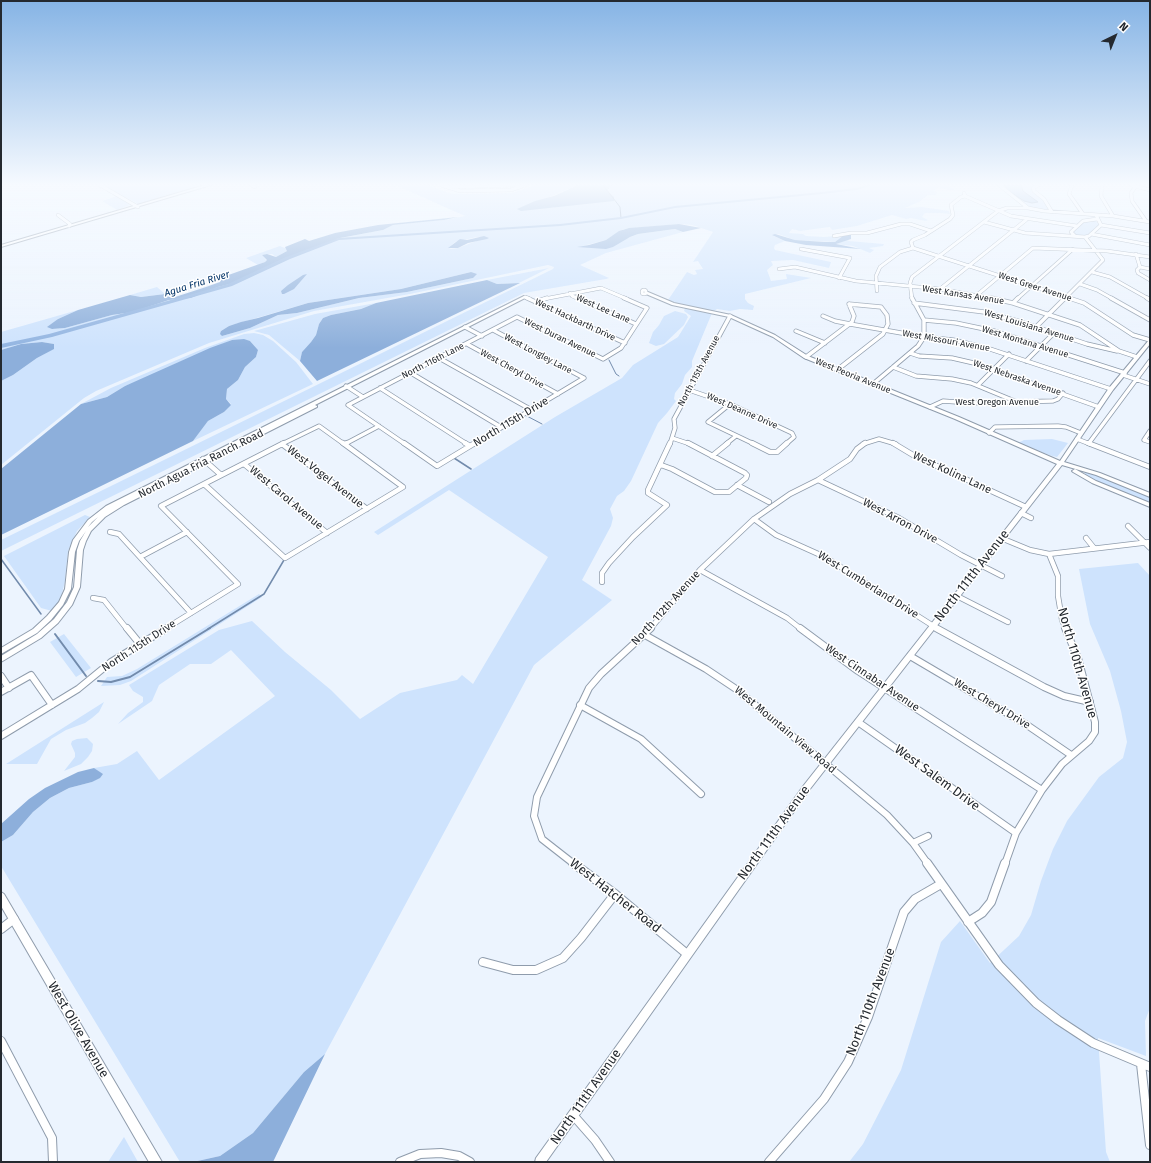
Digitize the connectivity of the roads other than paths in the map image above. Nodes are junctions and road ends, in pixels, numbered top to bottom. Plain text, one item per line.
1 (28, 239) edge
2 (30, 239) edge
3 (916, 239) edge
4 (961, 239) edge
5 (1003, 239) edge
6 (1087, 239) edge
7 (1122, 239) edge
8 (1150, 244) edge
9 (1, 248) edge
10 (801, 248) dead end
11 (913, 248) junction
12 (1073, 249) junction
13 (1096, 250) junction
14 (1136, 254) junction
15 (938, 256) junction
16 (1150, 257) edge
17 (968, 266) junction
18 (1140, 267) junction
19 (778, 269) dead end
20 (1150, 269) edge
21 (1092, 272) junction
22 (1000, 276) junction
23 (840, 278) junction
24 (1150, 280) edge
25 (876, 283) junction
26 (1080, 284) junction
27 (1031, 286) junction
28 (911, 287) junction
29 (940, 289) junction
30 (877, 291) dead end
31 (570, 293) junction
32 (645, 293) joint
33 (977, 295) junction
34 (525, 297) joint
35 (639, 297) dead end
36 (1066, 297) junction
37 (1150, 300) edge
38 (535, 302) junction
39 (914, 303) junction
40 (1013, 303) junction
41 (1049, 314) junction
42 (730, 316) junction
43 (823, 316) dead end
44 (517, 317) joint
45 (924, 320) junction
46 (1150, 320) edge
47 (636, 324) junction
48 (850, 324) junction
49 (465, 327) junction
50 (1036, 327) junction
51 (493, 330) junction
52 (885, 330) junction
53 (796, 331) dead end
54 (1054, 333) junction
55 (482, 336) junction
56 (924, 337) junction
57 (1150, 340) edge
58 (624, 342) junction
59 (825, 343) junction
60 (467, 344) junction
61 (1040, 346) junction
62 (1120, 351) junction
63 (910, 352) junction
64 (1009, 354) junction
65 (806, 357) junction
66 (1137, 357) junction
67 (439, 358) junction
68 (1026, 361) junction
69 (1150, 361) edge
70 (893, 367) junction
71 (993, 369) junction
72 (837, 370) junction
73 (410, 373) junction
74 (1124, 374) junction
75 (584, 378) joint
76 (1136, 379) junction
77 (873, 384) junction
78 (1150, 384) edge
79 (978, 385) junction
80 (347, 387) junction
81 (380, 388) junction
82 (1111, 389) junction
83 (689, 390) junction
84 (1063, 393) junction
85 (558, 394) junction
86 (363, 397) junction
87 (1018, 402) junction
88 (730, 404) junction
89 (1099, 406) junction
90 (930, 407) junction
91 (530, 409) junction
92 (379, 426) junction
93 (500, 427) junction
94 (1150, 431) edge
95 (989, 433) junction
96 (1081, 433) junction
97 (736, 436) junction
98 (672, 438) junction
99 (879, 439) joint
100 (1078, 439) junction
101 (1150, 442) edge
102 (1088, 443) junction
103 (282, 444) junction
104 (344, 444) junction
105 (470, 446) junction
106 (712, 456) junction
107 (204, 460) junction
108 (1060, 463) junction
109 (244, 464) junction
110 (661, 465) junction
111 (1150, 467) edge
112 (221, 475) junction
113 (818, 480) junction
114 (204, 484) junction
115 (737, 485) junction
116 (1150, 495) edge
117 (769, 502) dead end
118 (1150, 505) edge
119 (367, 509) junction
120 (1023, 510) junction
121 (1031, 518) dead end
122 (754, 519) junction
123 (1128, 526) dead end
124 (110, 532) dead end
125 (187, 532) junction
126 (327, 533) junction
127 (1001, 538) junction
128 (1086, 538) dead end
129 (1147, 543) edge
130 (1094, 548) junction
131 (1150, 548) edge
132 (1049, 554) junction
133 (140, 557) junction
134 (980, 565) junction
135 (700, 570) junction
136 (1002, 576) dead end
137 (602, 582) dead end
138 (957, 596) junction
139 (93, 598) dead end
140 (58, 607) junction
141 (67, 607) junction
142 (191, 613) junction
143 (1008, 622) dead end
144 (933, 626) junction
145 (644, 636) junction
146 (140, 644) junction
147 (1, 651) edge
148 (910, 656) junction
149 (1, 659) edge
150 (1, 676) edge
151 (8, 688) junction
152 (884, 688) junction
153 (1, 692) edge
154 (1090, 702) junction
155 (52, 705) junction
156 (580, 705) junction
157 (858, 722) junction
158 (1, 736) edge
159 (1071, 755) junction
160 (825, 763) junction
161 (1042, 790) junction
162 (701, 794) dead end
163 (1016, 833) junction
164 (928, 836) dead end
165 (542, 839) joint
166 (913, 843) junction
167 (941, 884) junction
168 (615, 894) junction
169 (1, 897) edge
170 (14, 920) junction
171 (968, 922) junction
172 (1, 929) edge
173 (687, 954) junction
174 (483, 962) dead end
175 (1, 1041) edge
176 (1141, 1064) junction
177 (1150, 1067) edge
178 (573, 1115) junction
179 (1150, 1145) edge
180 (54, 1160) edge
181 (156, 1162) edge
182 (400, 1162) edge
183 (470, 1162) edge
184 (540, 1162) edge
185 (610, 1162) edge
186 (769, 1162) edge

1 - 9 main road
2 - 9 main road
3 - 11 street
4 - 15 street
5 - 17 street
6 - 13 street
7 - 8 street
10 - 23 street
11 - 15 street, West Greer Avenue
11 - 25 street
12 - 13 street
12 - 22 street
12 - 27 street
13 - 14 street
13 - 21 street
14 - 16 street
14 - 18 street
15 - 17 street, West Greer Avenue
15 - 28 street
17 - 22 street, West Greer Avenue
17 - 29 street
18 - 20 street
18 - 24 street
19 - 23 street, West Kansas Avenue
21 - 26 street
21 - 37 street
22 - 27 street, West Greer Avenue
22 - 33 street
23 - 25 street, West Kansas Avenue
25 - 28 street, West Kansas Avenue
25 - 30 street
26 - 36 street
26 - 46 street
27 - 36 street, West Greer Avenue
27 - 40 street
28 - 29 street, West Kansas Avenue
28 - 39 street
29 - 33 street, West Kansas Avenue
31 - 38 street
31 - 47 street, West Lee Lane
31 - 47 street
32 - 35 street
32 - 42 street, West Peoria Avenue
33 - 40 street, West Kansas Avenue
34 - 38 street, West Hackbarth Drive
34 - 49 street, North Agua Fria Ranch Road
36 - 41 street
36 - 57 street, West Greer Avenue
38 - 58 street, West Hackbarth Drive
39 - 45 street
39 - 50 street, West Louisiana Avenue
40 - 41 street, West Kansas Avenue
41 - 50 street
41 - 62 street, West Kansas Avenue
42 - 65 street, West Peoria Avenue
42 - 83 street, North 115th Avenue
43 - 48 street, West Missouri Avenue
44 - 51 street, North 116th Lane
44 - 58 street, West Duran Avenue
45 - 56 street
45 - 61 street, West Montana Avenue
47 - 58 street
48 - 52 street, West Missouri Avenue
48 - 52 street
48 - 59 street
49 - 55 street, West Cheryl Drive
49 - 80 street, North Agua Fria Ranch Road
50 - 54 street, West Louisiana Avenue
51 - 55 street, North 116th Lane
51 - 75 street, West Longley Lane
52 - 56 street, West Missouri Avenue
52 - 72 street
53 - 59 street
54 - 61 street
54 - 62 street, West Louisiana Avenue
55 - 60 street, North 116th Lane
56 - 63 street
56 - 64 street, West Missouri Avenue
57 - 66 street, North 111th Avenue
59 - 65 street
60 - 67 street, North 116th Lane
60 - 85 street, West Cheryl Drive
61 - 68 street
61 - 74 street, West Montana Avenue
62 - 66 street, West Kansas Avenue
63 - 70 street
63 - 71 street, West Nebraska Avenue
64 - 68 street, West Missouri Avenue
64 - 71 street
65 - 72 street, West Peoria Avenue
66 - 74 street, North 111th Avenue
67 - 73 street, North 116th Lane
67 - 91 street
68 - 82 street, West Missouri Avenue
69 - 76 street
70 - 77 street
70 - 79 street
71 - 79 street
71 - 84 street, West Nebraska Avenue
72 - 77 street, West Peoria Avenue
73 - 81 street, North 116th Lane
73 - 93 street
74 - 76 street, West Montana Avenue
74 - 82 street, North 111th Avenue
75 - 85 street, North 115th Drive
76 - 78 street, West Montana Avenue
76 - 102 street
77 - 90 street, West Peoria Avenue
79 - 87 street
80 - 86 street
80 - 107 street, North Agua Fria Ranch Road
81 - 86 street, North 116th Lane
81 - 105 street
82 - 89 street, North 111th Avenue
83 - 88 street, West Deanne Drive
83 - 98 street, North 115th Avenue
84 - 87 street, West Oregon Avenue
84 - 89 street, West Nebraska Avenue
85 - 91 street, North 115th Drive
86 - 92 street, North 116th Lane
87 - 90 street, West Oregon Avenue
88 - 97 street
88 - 97 street, West Deanne Drive
89 - 96 street, North 111th Avenue
90 - 95 street, West Peoria Avenue
91 - 93 street, North 115th Drive
92 - 104 street
92 - 105 street, North 115th Drive
93 - 105 street, North 115th Drive
94 - 101 street
95 - 96 street
95 - 108 street, West Peoria Avenue
96 - 100 street, North 111th Avenue
97 - 106 street
98 - 106 street
98 - 110 street, North 115th Avenue
99 - 113 street, North 112th Avenue
99 - 120 street, West Kolina Lane
100 - 102 street
100 - 108 street, North 111th Avenue
102 - 111 street
103 - 104 street
103 - 109 street
103 - 119 street, West Vogel Avenue
104 - 119 street
106 - 115 street
107 - 112 street
107 - 140 street, North Agua Fria Ranch Road
107 - 141 street, North Agua Fria Ranch Road
108 - 116 street, West Peoria Avenue
108 - 118 street, West Peoria Avenue
108 - 120 street, North 111th Avenue
109 - 112 street
109 - 126 street, West Carol Avenue
110 - 115 street
110 - 137 street, North 115th Avenue
112 - 114 street
113 - 122 street, North 112th Avenue
113 - 134 street, West Arron Drive
114 - 125 street
114 - 126 street
115 - 117 street
119 - 126 street
120 - 121 street
120 - 127 street, North 111th Avenue
122 - 135 street, North 112th Avenue
122 - 144 street, West Cumberland Drive
123 - 129 street
124 - 133 street
125 - 133 street
125 - 142 street, North 115th Drive
127 - 132 street
127 - 134 street, North 111th Avenue
128 - 130 street
129 - 130 street
129 - 131 street
130 - 132 street
132 - 154 street, North 110th Avenue
133 - 142 street
134 - 136 street, West Arron Drive
134 - 138 street, North 111th Avenue
135 - 145 street, North 112th Avenue
135 - 152 street, West Cinnabar Avenue
138 - 143 street
138 - 144 street, North 111th Avenue
139 - 146 street
140 - 141 street
140 - 147 street, North Agua Fria Ranch Road
141 - 149 street, North Agua Fria Ranch Road
142 - 146 street, North 115th Drive
144 - 148 street, North 111th Avenue
144 - 154 street, West Cumberland Drive
145 - 156 street, North 112th Avenue
145 - 160 street, West Mountain View Road
146 - 155 street, North 115th Drive
148 - 152 street, North 111th Avenue
148 - 159 street, West Cheryl Drive
150 - 151 street
151 - 153 street
151 - 155 street
152 - 157 street, North 111th Avenue
152 - 161 street, West Cinnabar Avenue
154 - 159 street, North 110th Avenue
155 - 158 street, North 115th Drive
156 - 162 street
156 - 165 street, North 112th Avenue
157 - 160 street, North 111th Avenue
157 - 163 street, West Salem Drive
159 - 161 street, North 110th Avenue
160 - 166 street, West Mountain View Road
160 - 173 street, North 111th Avenue
161 - 163 street, North 110th Avenue
163 - 171 street, North 110th Avenue
164 - 166 street
165 - 168 street, West Hatcher Road
166 - 167 street, West Mountain View Road
167 - 171 street, West Mountain View Road
167 - 186 street, North 110th Avenue
168 - 173 street, West Hatcher Road
168 - 174 street
169 - 170 main road, West Olive Avenue
170 - 172 street
170 - 181 main road, West Olive Avenue
171 - 176 street, West Mountain View Road
173 - 178 street, North 111th Avenue
175 - 180 street
176 - 177 street, West Mountain View Road
176 - 179 street
178 - 184 street, North 111th Avenue
178 - 185 street
182 - 183 street

